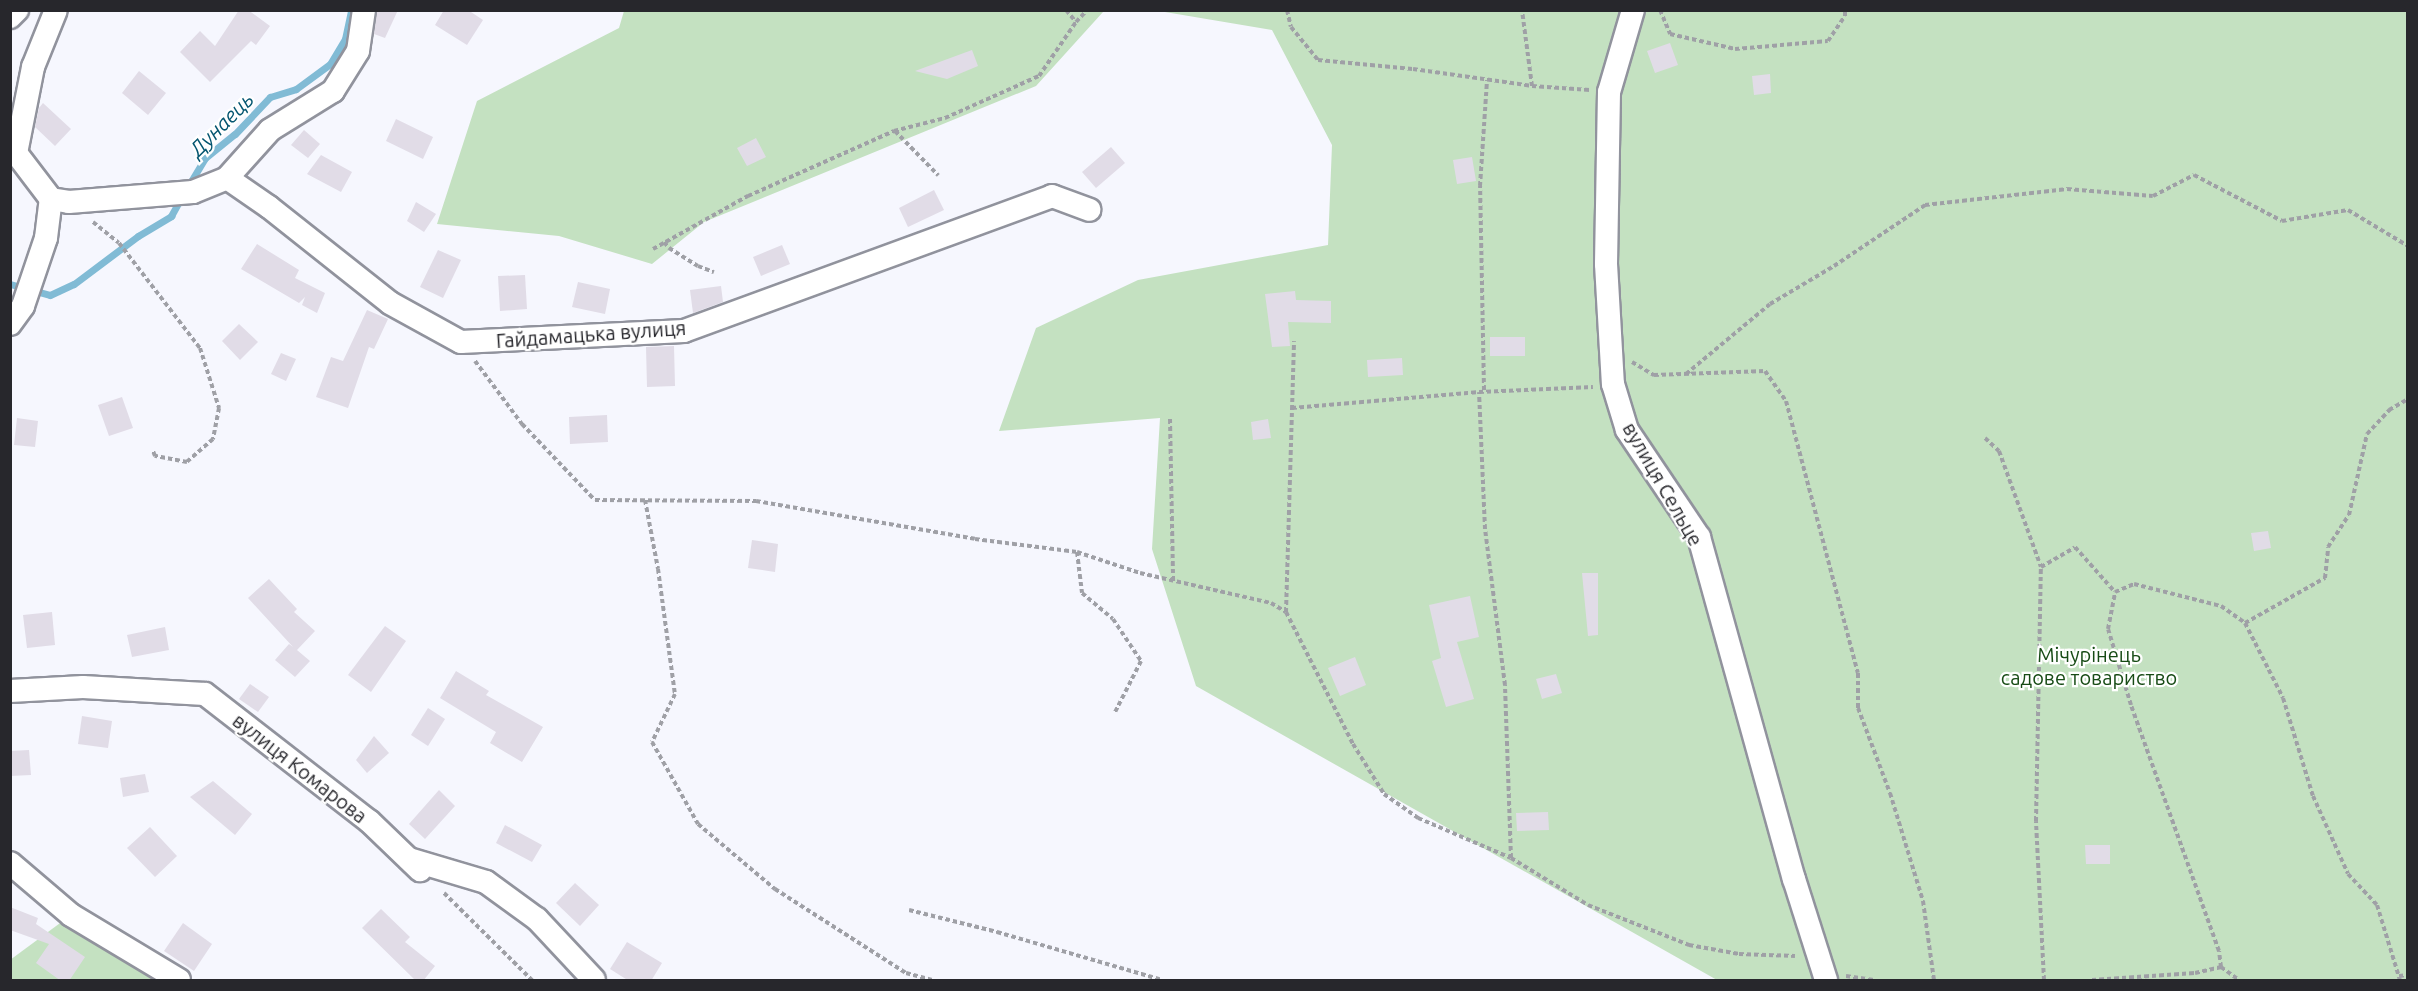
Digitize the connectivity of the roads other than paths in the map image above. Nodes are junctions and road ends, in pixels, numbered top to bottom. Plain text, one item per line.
1 (17, 10) edge
2 (56, 10) edge
3 (364, 10) edge
4 (1633, 10) edge
5 (10, 18) edge
6 (227, 178) junction
7 (60, 201) junction
8 (1090, 210) dead end
9 (10, 324) edge
10 (10, 691) edge
11 (10, 863) edge
12 (180, 981) edge
13 (594, 981) edge
14 (1826, 981) edge

1 - 5 street
2 - 7 street
3 - 6 street
4 - 14 street, вулиця Сельце
6 - 7 street
6 - 8 street, Гайдамацька вулиця
7 - 9 street
10 - 13 street, вулиця Комарова
11 - 12 street

